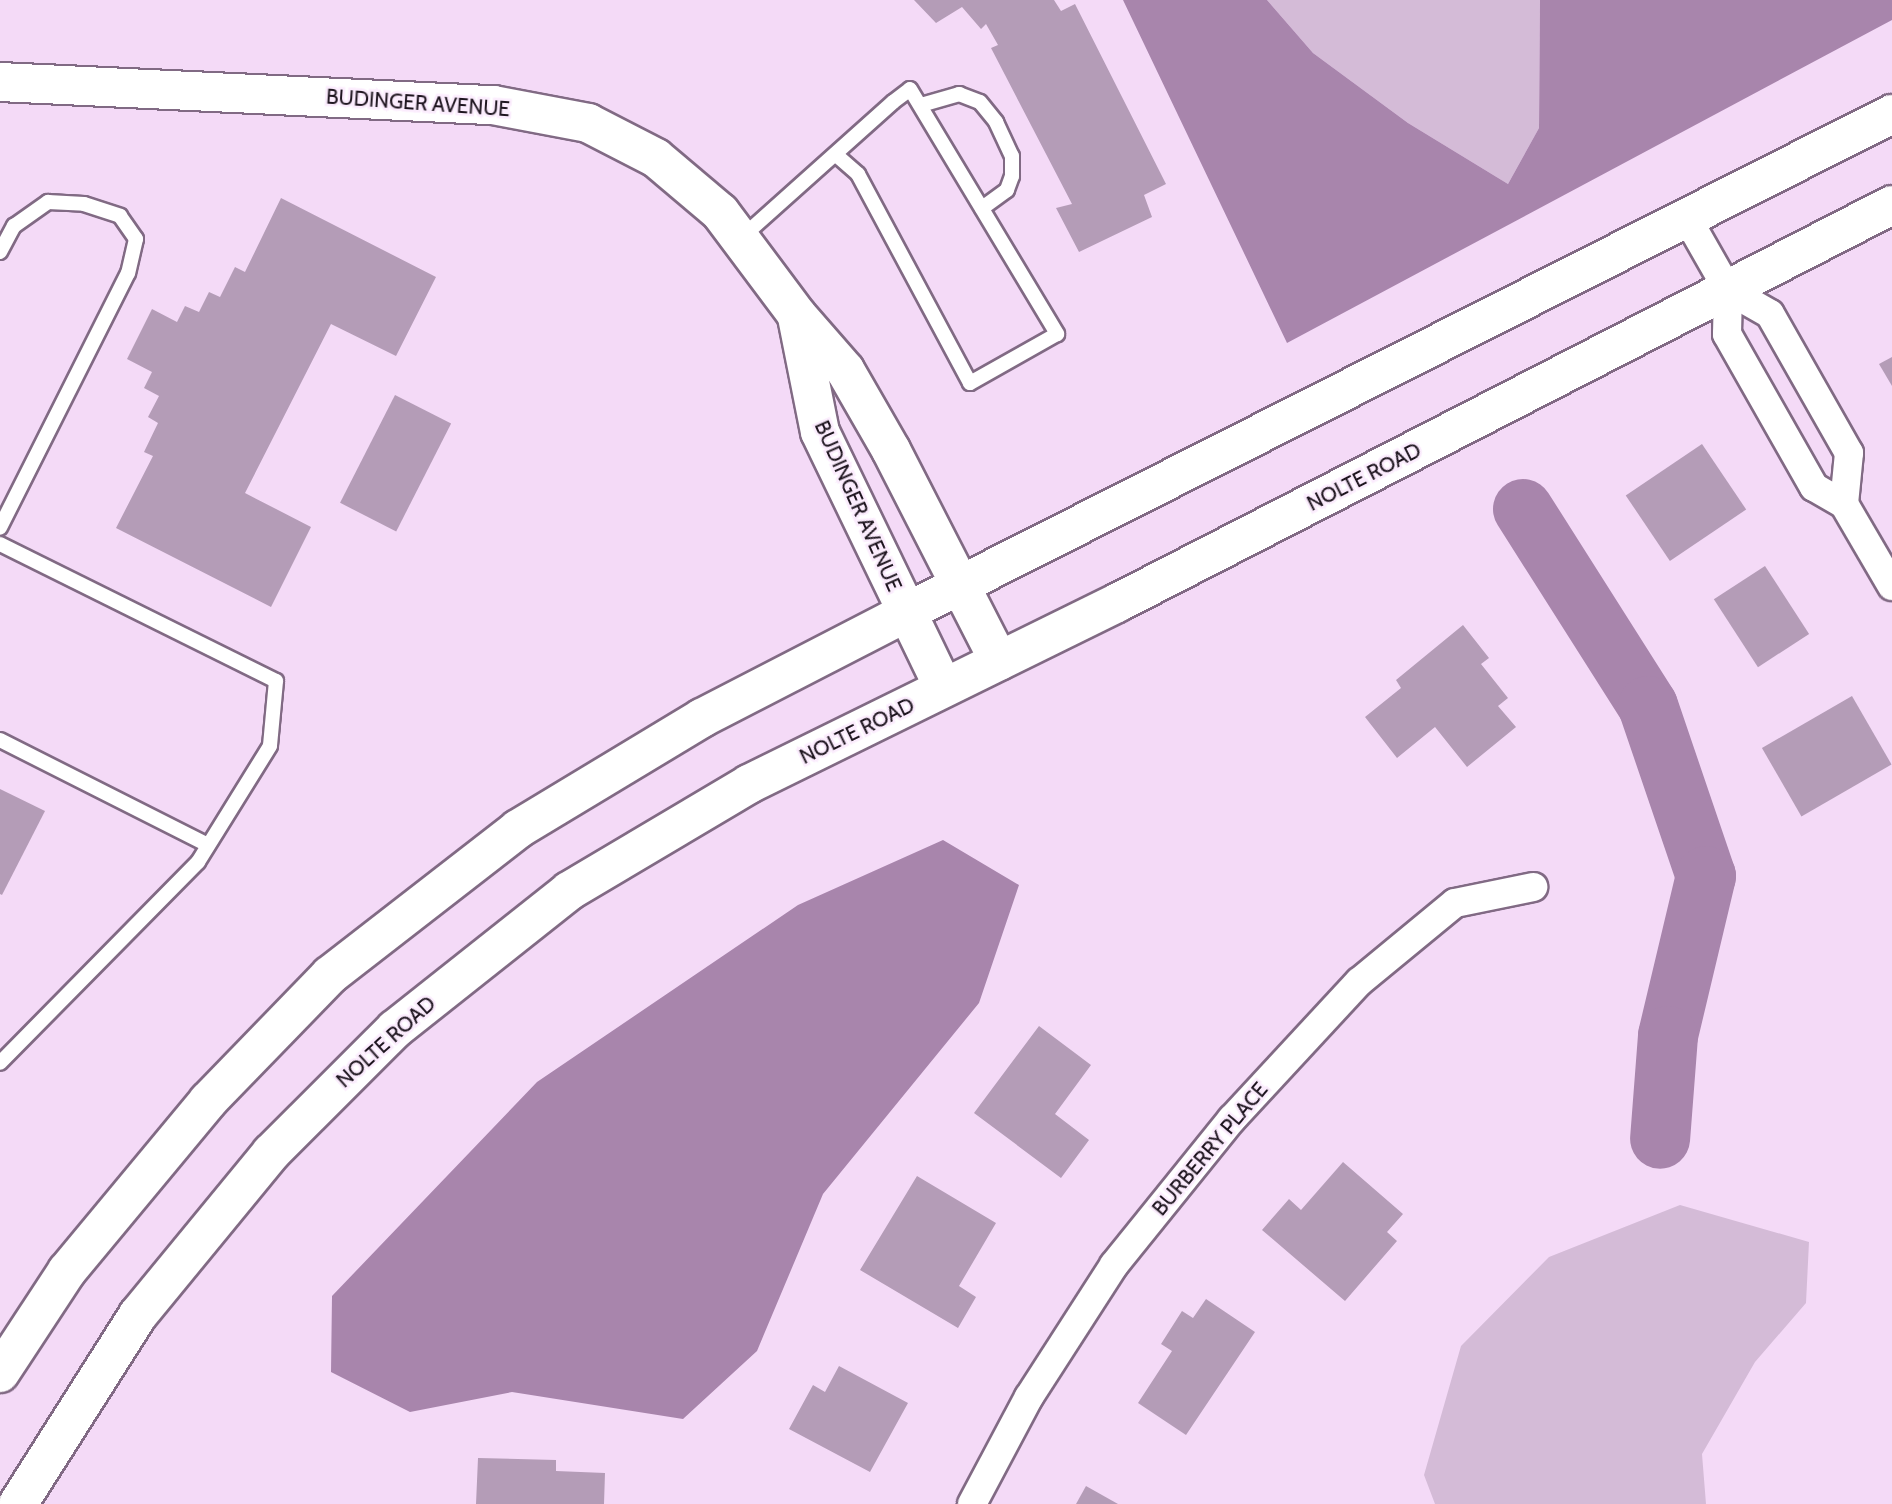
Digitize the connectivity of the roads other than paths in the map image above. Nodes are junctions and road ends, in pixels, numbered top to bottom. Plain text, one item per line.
1 (0, 82) edge
2 (921, 105) junction
3 (1892, 114) edge
4 (835, 154) junction
5 (1892, 205) edge
6 (982, 208) junction
7 (1686, 218) junction
8 (740, 239) junction
9 (0, 253) edge
10 (1728, 290) junction
11 (797, 315) junction
12 (1844, 505) junction
13 (0, 528) edge
14 (0, 544) edge
15 (961, 584) junction
16 (1892, 586) edge
17 (905, 613) junction
18 (999, 661) junction
19 (944, 688) junction
20 (0, 740) edge
21 (208, 845) junction
22 (1533, 887) dead end
23 (0, 1063) edge
24 (0, 1373) edge
25 (18, 1504) edge
26 (972, 1504) edge

1 - 8 street, BUDINGER AVENUE
2 - 4 lane
2 - 6 lane
2 - 6 lane
3 - 7 street
4 - 6 lane
4 - 8 lane
5 - 10 street, NOLTE ROAD
7 - 10 street
7 - 15 street
8 - 11 street, BUDINGER AVENUE
9 - 13 lane
10 - 12 street
10 - 12 street
10 - 18 street, NOLTE ROAD
11 - 15 street, BUDINGER AVENUE
11 - 17 street, BUDINGER AVENUE
12 - 16 street
14 - 21 lane
15 - 17 street
15 - 18 street, BUDINGER AVENUE
17 - 19 street, BUDINGER AVENUE
17 - 24 street
18 - 19 street, NOLTE ROAD
19 - 25 street, NOLTE ROAD
20 - 21 lane
21 - 23 lane
22 - 26 street, BURBERRY PLACE

